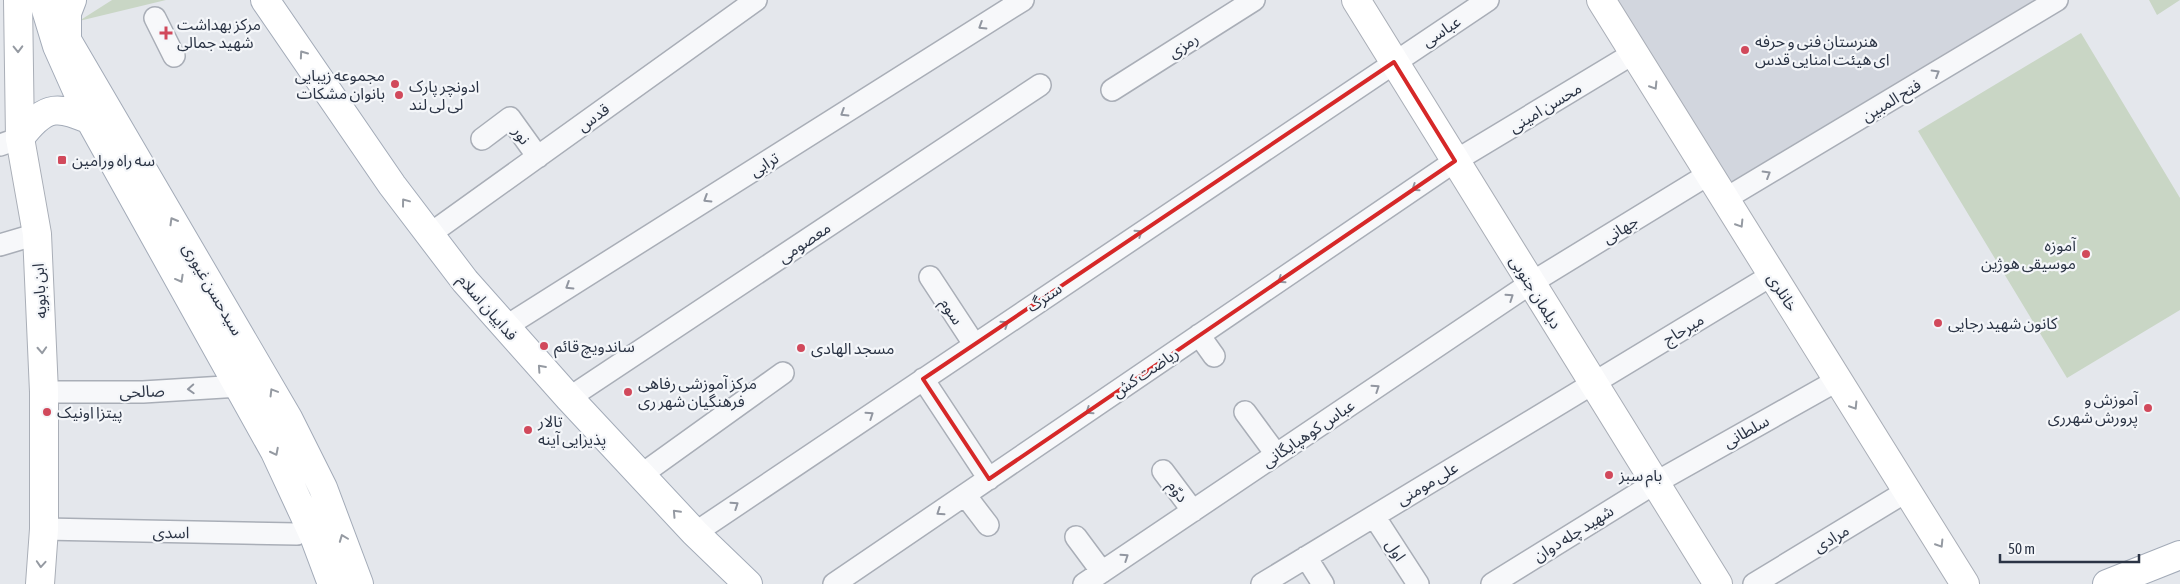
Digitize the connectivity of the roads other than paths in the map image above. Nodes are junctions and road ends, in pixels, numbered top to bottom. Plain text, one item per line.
1 (43, 0) edge
2 (72, 0) edge
3 (265, 0) edge
4 (756, 0) edge
5 (1023, 0) edge
6 (1254, 0) edge
7 (1356, 0) edge
8 (1488, 0) edge
9 (1601, 0) edge
10 (2057, 0) edge
11 (12, 11) edge
12 (155, 18) dead end
13 (1634, 53) junction
14 (174, 56) dead end
15 (1394, 62) junction
16 (1040, 85) dead end
17 (1112, 90) dead end
18 (90, 120) junction
19 (121, 132) junction
20 (482, 139) dead end
21 (10, 141) edge
22 (538, 157) junction
23 (1455, 161) junction
24 (1709, 174) junction
25 (1725, 199) junction
26 (37, 234) junction
27 (430, 234) junction
28 (0, 244) edge
29 (1772, 275) junction
30 (930, 277) dead end
31 (1531, 283) junction
32 (505, 327) junction
33 (1199, 335) junction
34 (974, 344) junction
35 (1214, 356) dead end
36 (783, 373) dead end
37 (923, 379) junction
38 (1838, 380) junction
39 (1593, 383) junction
40 (240, 386) junction
41 (44, 392) junction
42 (569, 398) junction
43 (1245, 412) dead end
44 (1276, 454) junction
45 (1163, 471) dead end
46 (641, 475) junction
47 (988, 479) junction
48 (1655, 483) junction
49 (1907, 491) junction
50 (965, 495) junction
51 (1193, 511) junction
52 (1374, 516) junction
53 (988, 525) dead end
54 (44, 529) junction
55 (695, 533) junction
56 (297, 534) dead end
57 (1076, 537) dead end
58 (2180, 555) edge
59 (1306, 557) junction
60 (1093, 578) edge
61 (40, 584) edge
62 (332, 584) edge
63 (359, 584) edge
64 (748, 584) edge
65 (834, 584) edge
66 (1262, 584) edge
67 (1323, 584) edge
68 (1418, 584) edge
69 (1492, 584) edge
70 (1718, 584) edge
71 (1754, 584) edge
72 (1965, 584) edge
73 (2106, 584) edge

1 - 18 main road, سیدحسن غیوری
2 - 19 main road, سیدحسن غیوری
27 -> 3 main road, فداییان اسلام
4 - 22 street, قدس
5 -> 32 street, ترابی
6 - 17 street, رمزی
7 - 15 main road, دیلمان جنوبی
8 - 15 street, عباسی
9 - 13 main road, خانلری
25 -> 10 street, فتح المبین
11 -> 21 main road, ابن بابویه
12 - 14 street
13 - 23 street, محسن امینی
13 -> 24 main road, خانلری
15 - 23 main road, دیلمان جنوبی
34 -> 15 street, سترگ
16 - 42 street, معصومی
18 - 19 main road
18 - 21 main road
18 -> 40 main road, سیدحسن غیوری
63 -> 19 main road, سیدحسن غیوری
20 - 22 street, نور
21 - 26 main road, ابن بابویه
22 - 27 street, قدس
23 - 31 main road, دیلمان جنوبی
23 -> 33 street, ریاضت کش
24 - 25 main road, خانلری
24 - 31 street, جهانی
25 -> 29 main road, خانلری
26 - 28 street
26 -> 41 main road, ابن بابویه
27 - 32 main road, فداییان اسلام
29 - 38 main road, خانلری
29 - 39 street, میرحاج
30 - 34 street, سوم
31 - 39 main road, دیلمان جنوبی
44 -> 31 street, عباس کوهپایگانی
42 -> 32 main road, فداییان اسلام
33 - 35 street
33 -> 47 street, ریاضت کش
34 - 37 street, سترگ
36 - 46 street
37 - 47 street
55 -> 37 street, سترگ
38 - 48 street, سلطانی
38 -> 49 main road, خانلری
39 - 48 main road, دیلمان جنوبی
39 - 52 street, علی مومنی
40 -> 41 street, صالحی
40 -> 62 main road, سیدحسن غیوری
41 - 54 main road, ابن بابویه
42 - 46 main road, فداییان اسلام
43 - 44 street
44 - 51 street, عباس کوهپایگانی
45 - 51 street, دوّم
55 -> 46 main road, فداییان اسلام
47 - 50 street, ریاضت کش
48 - 69 street, شهید چله دوان
48 - 70 main road, دیلمان جنوبی
49 - 71 street, مرادی
49 -> 72 main road, خانلری
50 - 53 street
50 -> 65 street, ریاضت کش
60 -> 51 street, عباس کوهپایگانی
52 - 59 street, علی مومنی
52 - 68 street, اول
54 - 56 street, اسدی
54 -> 61 main road, ابن بابویه
55 - 64 main road, فداییان اسلام
57 - 60 street
58 - 73 main road
59 - 66 street, علی مومنی
59 - 67 street

